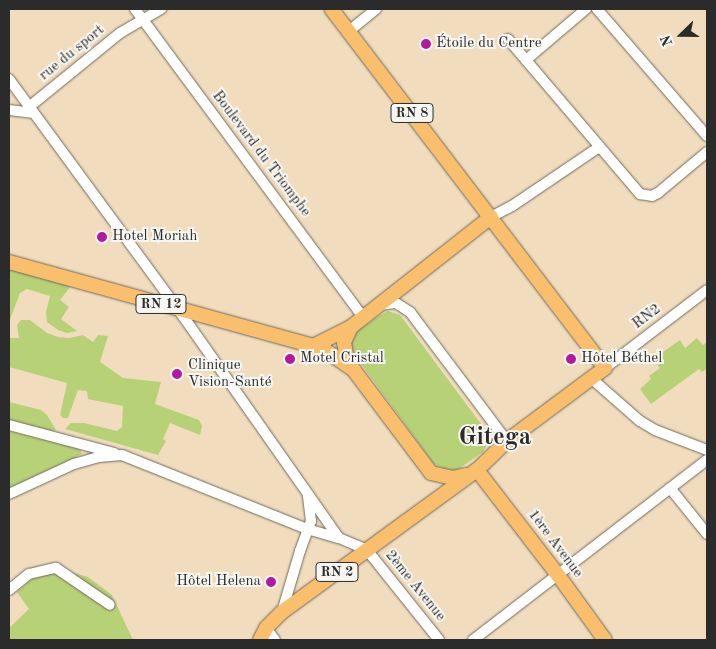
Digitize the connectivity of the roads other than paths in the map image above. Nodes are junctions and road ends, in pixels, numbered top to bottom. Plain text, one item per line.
1 (135, 9) edge
2 (160, 9) edge
3 (332, 9) edge
4 (376, 9) edge
5 (586, 9) edge
6 (597, 9) edge
7 (143, 20) junction
8 (349, 31) junction
9 (508, 39) dead end
10 (526, 60) junction
11 (9, 80) edge
12 (9, 110) edge
13 (32, 110) junction
14 (707, 136) edge
15 (599, 147) junction
16 (707, 152) edge
17 (491, 217) junction
18 (9, 262) edge
19 (707, 290) edge
20 (376, 307) junction
21 (178, 309) junction
22 (363, 317) junction
23 (351, 326) junction
24 (313, 346) junction
25 (605, 368) junction
26 (354, 370) junction
27 (592, 379) junction
28 (9, 425) edge
29 (507, 441) junction
30 (707, 450) edge
31 (122, 455) junction
32 (707, 460) edge
33 (474, 471) junction
34 (431, 473) junction
35 (302, 484) junction
36 (670, 488) junction
37 (9, 494) edge
38 (422, 509) junction
39 (307, 529) junction
40 (707, 534) edge
41 (339, 538) junction
42 (367, 550) junction
43 (558, 575) junction
44 (9, 590) edge
45 (110, 605) dead end
46 (282, 612) junction
47 (263, 634) edge
48 (275, 640) edge
49 (439, 640) edge
50 (473, 640) edge
51 (605, 640) edge

1 - 7 street, Boulevard du Triomphe
2 - 7 street, rue du sport
3 - 8 main road, RN 8
4 - 8 street
5 - 10 street
6 - 14 street
7 - 13 street, rue du sport
7 - 22 street, Boulevard du Triomphe
8 - 17 main road, RN 8
9 - 10 street
10 - 15 street
11 - 13 street
12 - 13 street
13 - 21 street
15 - 16 street
15 - 17 street
17 - 20 main road
17 - 25 main road, RN 8
18 - 21 main road, RN 12
19 - 25 street, RN2
20 - 22 main road
20 - 29 street
21 - 24 main road, RN 12
21 - 35 street
22 - 23 main road
23 - 24 main road
23 - 26 main road
24 - 26 main road
25 - 27 main road, RN 2
26 - 34 main road
27 - 29 main road, RN 2
27 - 30 street
28 - 31 street
29 - 33 main road, RN 2
31 - 37 street
31 - 39 street
32 - 36 street
33 - 34 main road
33 - 38 main road, RN 2
33 - 43 main road, 1ère Avenue
34 - 38 main road
35 - 39 street
35 - 41 street
36 - 40 street
36 - 43 street
38 - 42 main road, RN 2
39 - 41 street
39 - 46 street
41 - 42 street
42 - 46 main road, RN 2
42 - 49 street, 2ème Avenue
43 - 50 street
43 - 51 main road, 1ère Avenue
44 - 45 street
46 - 47 main road, RN 2
47 - 48 street

